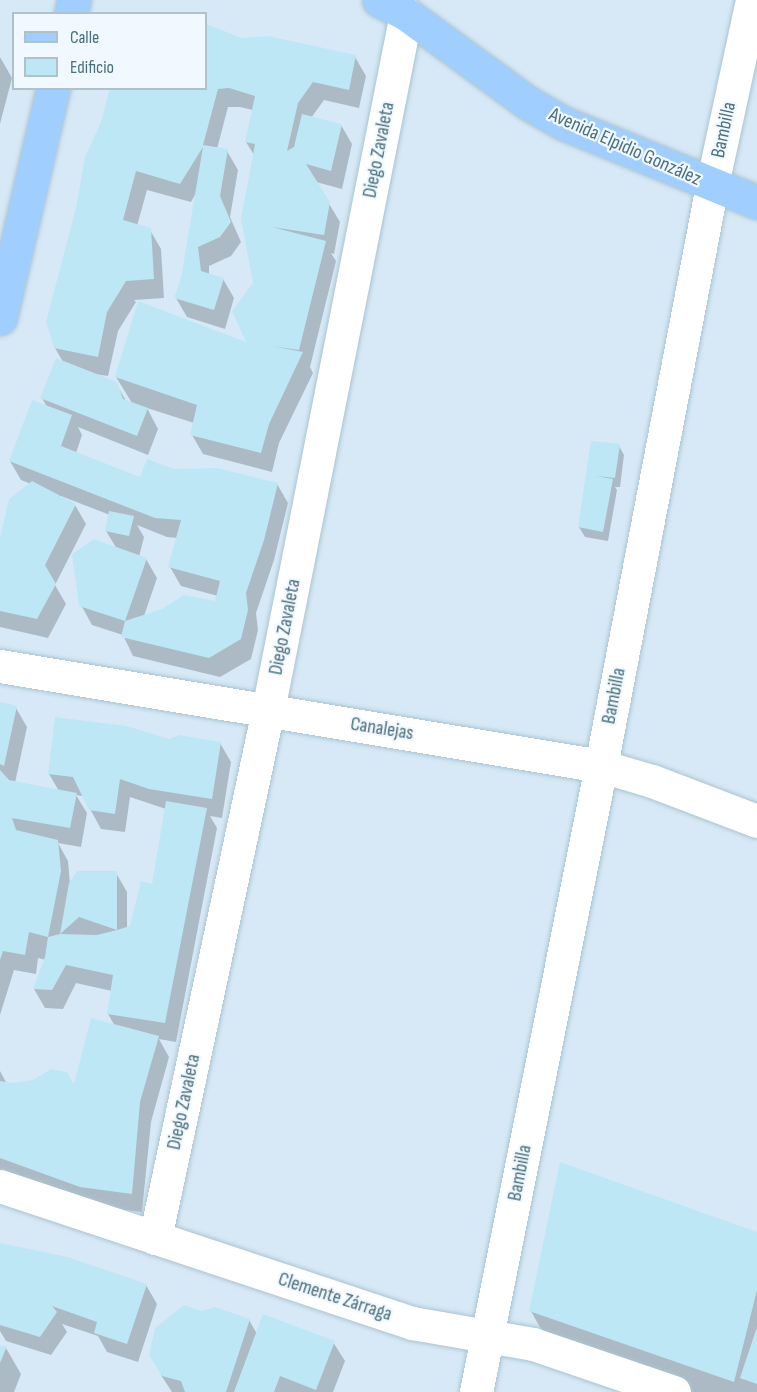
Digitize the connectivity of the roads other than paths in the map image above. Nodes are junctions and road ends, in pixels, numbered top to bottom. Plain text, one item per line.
1 (752, 0) edge
2 (392, 7) edge
3 (52, 90) edge
4 (712, 185) junction
5 (757, 202) edge
6 (6, 258) edge
7 (0, 318) edge
8 (0, 666) edge
9 (268, 710) junction
10 (601, 766) junction
11 (757, 821) edge
12 (0, 1186) edge
13 (155, 1238) junction
14 (487, 1335) junction
15 (476, 1392) edge
16 (674, 1392) edge

1 - 4 street, Bambilla
2 - 4 main road, Avenida Elpidio González
2 - 9 street, Diego Zavaleta
3 - 6 main road
4 - 5 main road, Avenida Elpidio González
4 - 10 street, Bambilla
6 - 7 main road
8 - 9 street, Canalejas
9 - 10 street, Canalejas
9 - 13 street, Diego Zavaleta
10 - 11 street, Canalejas
10 - 14 street, Bambilla
12 - 13 street, Clemente Zárraga
13 - 14 street, Clemente Zárraga
14 - 15 street, Bambilla
14 - 16 street, Clemente Zárraga

